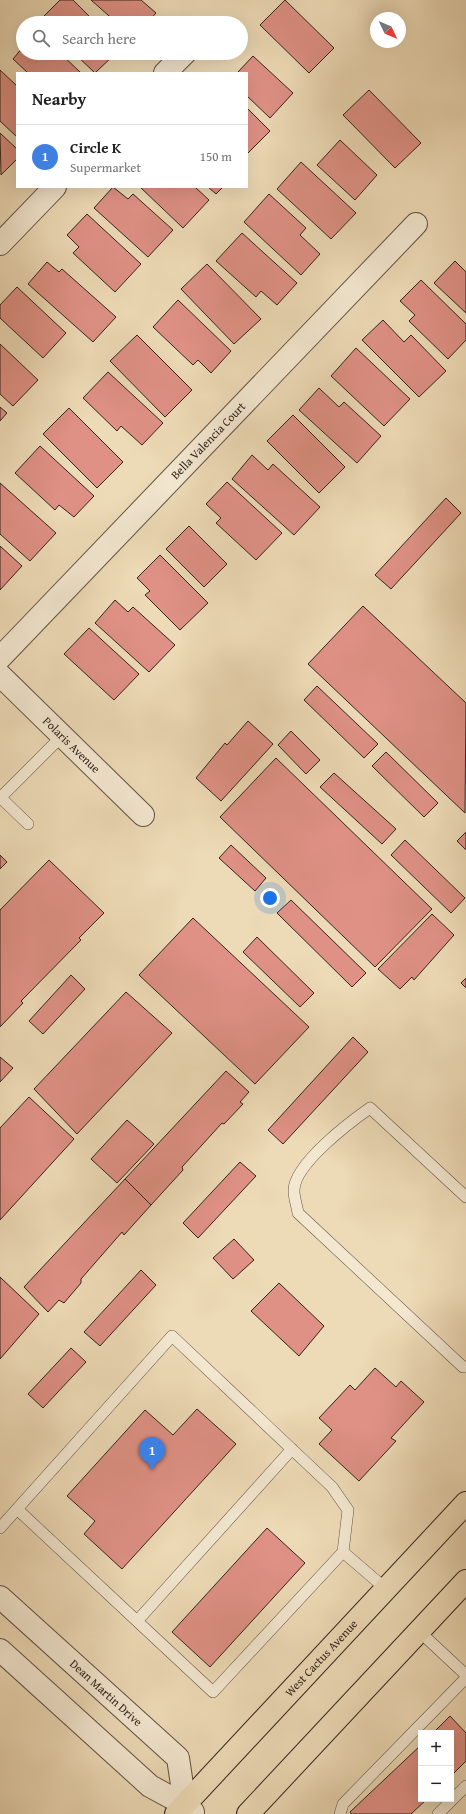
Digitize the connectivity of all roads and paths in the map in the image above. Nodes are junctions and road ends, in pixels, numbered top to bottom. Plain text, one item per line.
1 (178, 60) edge
2 (166, 72) edge
3 (54, 188) edge
4 (416, 224) dead end
5 (0, 244) edge
6 (0, 658) edge
7 (0, 675) edge
8 (63, 735) junction
9 (0, 797) edge
10 (143, 816) dead end
11 (28, 824) dead end
12 (466, 1197) edge
13 (466, 1367) edge
14 (292, 1449) junction
15 (466, 1503) edge
16 (17, 1509) junction
17 (0, 1528) edge
18 (343, 1552) junction
19 (466, 1581) edge
20 (386, 1589) junction
21 (0, 1597) edge
22 (138, 1620) junction
23 (420, 1632) junction
24 (0, 1650) edge
25 (466, 1677) edge
26 (466, 1786) edge
27 (185, 1811) edge
28 (248, 1814) edge
29 (340, 1814) edge
30 (438, 1814) edge

1 - 2 street
3 - 5 street
4 - 6 street, Bella Valencia Court
7 - 8 street, Polaris Avenue
8 - 9 lane
8 - 10 street, Polaris Avenue
9 - 11 lane
12 - 13 lane
14 - 16 lane
14 - 18 lane
14 - 22 lane
15 - 20 main road, West Cactus Avenue
16 - 17 lane
16 - 22 lane
18 - 20 lane
18 - 22 lane
19 - 23 main road
20 - 27 main road, West Cactus Avenue
21 - 27 street, Dean Martin Drive
23 - 25 lane
23 - 28 main road
24 - 27 street
25 - 29 lane
26 - 30 lane

